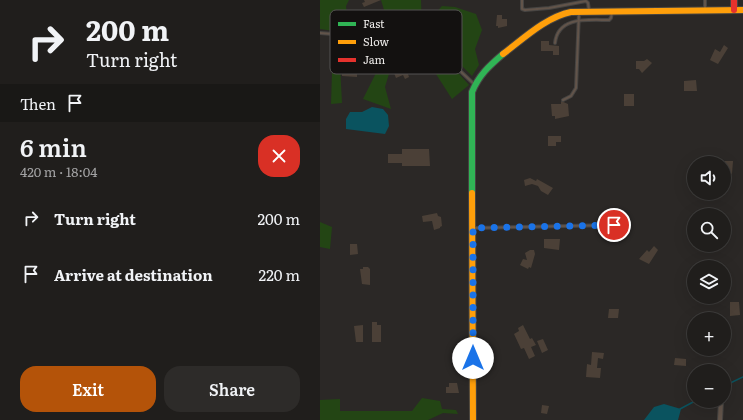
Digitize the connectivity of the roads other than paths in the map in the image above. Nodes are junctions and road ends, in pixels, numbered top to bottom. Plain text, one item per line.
1 (522, 0) edge
2 (705, 0) edge
3 (734, 0) edge
4 (705, 10) junction
5 (734, 10) junction
6 (743, 10) edge
7 (579, 11) junction
8 (589, 11) junction
9 (612, 11) junction
10 (579, 21) junction
11 (320, 33) edge
12 (330, 34) edge
13 (555, 43) dead end
14 (462, 73) edge
15 (475, 85) junction
16 (563, 100) dead end
17 (614, 225) dead end
18 (473, 228) junction
19 (721, 408) edge
20 (473, 420) edge
21 (720, 420) edge

1 - 8 lane
2 - 4 lane
3 - 5 street
4 - 5 street
4 - 9 street
5 - 6 street
7 - 8 street
7 - 10 lane
7 - 15 street
8 - 9 street
9 - 10 lane
10 - 13 lane
10 - 16 lane
11 - 12 lane
14 - 15 lane
15 - 18 street
17 - 18 lane
18 - 20 street
19 - 21 street

